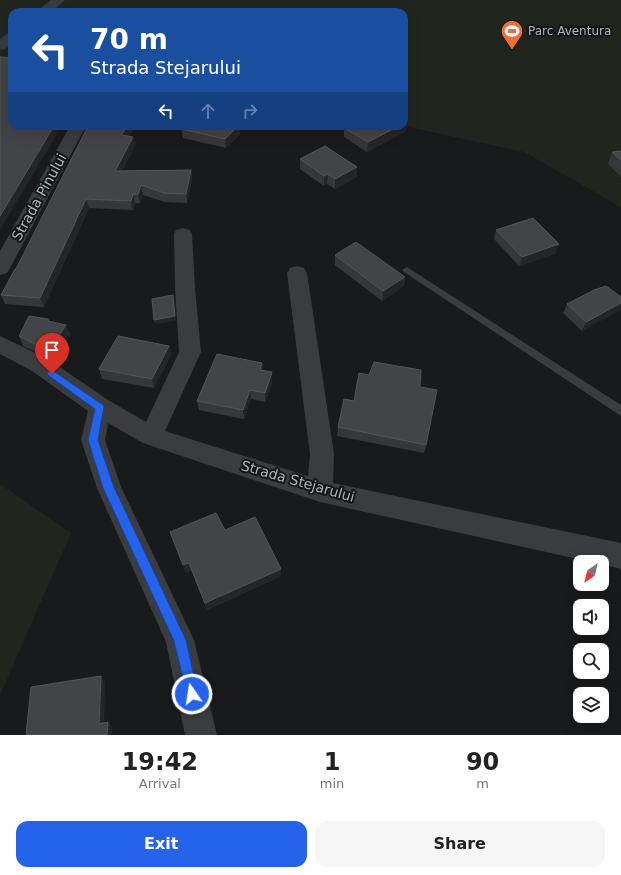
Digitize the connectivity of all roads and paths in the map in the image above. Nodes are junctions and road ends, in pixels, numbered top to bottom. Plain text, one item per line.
1 (58, 0) edge
2 (48, 8) edge
3 (76, 130) edge
4 (183, 234) dead end
5 (0, 268) edge
6 (407, 270) dead end
7 (297, 273) dead end
8 (0, 344) edge
9 (100, 407) junction
10 (621, 412) edge
11 (151, 436) junction
12 (320, 491) junction
13 (621, 556) edge
14 (201, 735) edge

1 - 2 street
3 - 5 street, Strada Pinului
4 - 11 street
6 - 10 lane
7 - 12 street
8 - 9 street, Strada Stejarului
9 - 11 street, Strada Stejarului
9 - 14 street
11 - 12 street, Strada Stejarului
12 - 13 street, Strada Stejarului

